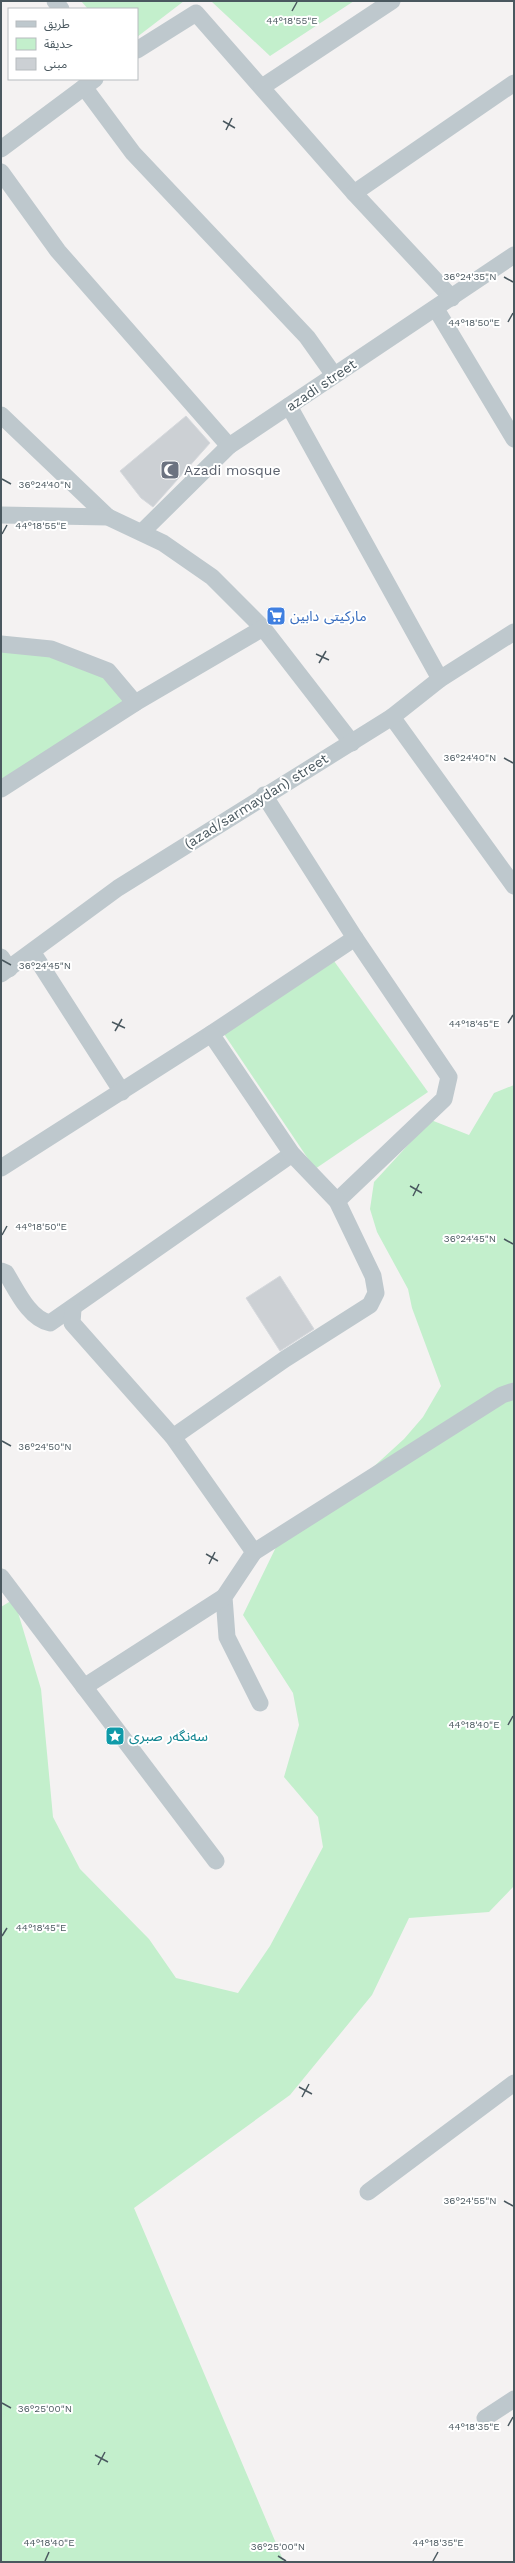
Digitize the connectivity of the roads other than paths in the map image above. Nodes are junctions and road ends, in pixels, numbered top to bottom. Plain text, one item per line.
1 (392, 1) edge
2 (138, 49) edge
3 (89, 83) edge
4 (514, 83) edge
5 (262, 88) junction
6 (1, 149) edge
7 (1, 172) edge
8 (354, 193) junction
9 (514, 255) edge
10 (452, 298) junction
11 (436, 309) junction
12 (334, 375) junction
13 (289, 406) junction
14 (1, 415) edge
15 (514, 439) edge
16 (229, 446) junction
17 (1, 515) edge
18 (108, 517) junction
19 (142, 532) junction
20 (263, 628) junction
21 (514, 632) edge
22 (1, 644) edge
23 (440, 679) junction
24 (135, 702) junction
25 (392, 717) junction
26 (352, 743) junction
27 (1, 789) edge
28 (264, 795) junction
29 (514, 886) edge
30 (355, 938) junction
31 (33, 953) junction
32 (4, 967) edge
33 (211, 1034) junction
34 (122, 1092) junction
35 (292, 1154) junction
36 (1, 1168) edge
37 (337, 1201) junction
38 (1, 1271) edge
39 (73, 1309) junction
40 (514, 1391) edge
41 (173, 1437) junction
42 (254, 1552) junction
43 (1, 1576) edge
44 (224, 1597) junction
45 (84, 1687) junction
46 (260, 1703) dead end
47 (216, 1862) dead end
48 (514, 2083) edge
49 (368, 2192) dead end
50 (514, 2399) edge
51 (485, 2418) dead end

1 - 5 street
2 - 5 street
3 - 6 street
3 - 12 street
4 - 8 street
5 - 8 street
7 - 16 street
8 - 10 street
9 - 10 street, azadi street
10 - 11 street, azadi street
11 - 12 street, azadi street
11 - 15 street
12 - 13 street, azadi street
13 - 16 street, azadi street
13 - 23 street
14 - 18 street
16 - 19 street, azadi street
17 - 18 street
18 - 19 street
19 - 20 street
20 - 24 street
20 - 26 street
21 - 23 street, (azad/sarmaydan) street
22 - 24 street
23 - 25 street, (azad/sarmaydan) street
24 - 27 street
25 - 26 street, (azad/sarmaydan) street
25 - 29 street
26 - 28 street, (azad/sarmaydan) street
28 - 30 street
28 - 31 street, (azad/sarmaydan) street
30 - 33 street
30 - 37 street
31 - 32 street, (azad/sarmaydan) street
31 - 34 street
33 - 34 street
33 - 35 street
34 - 36 street
35 - 37 street
35 - 39 street
37 - 41 street
38 - 39 street
39 - 41 street
40 - 42 street
41 - 42 street
42 - 44 street
43 - 45 street
44 - 45 street
44 - 46 street
45 - 47 street
48 - 49 street
50 - 51 street

